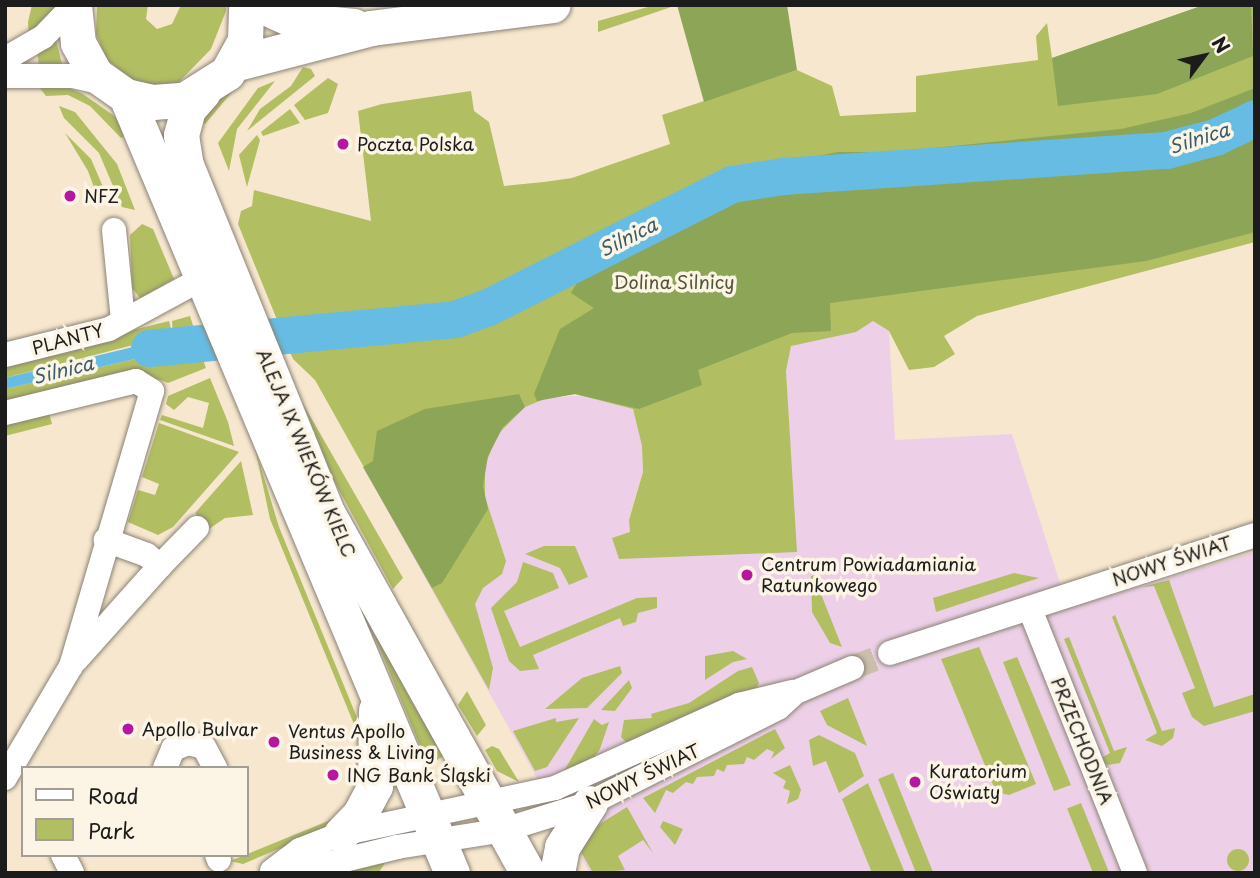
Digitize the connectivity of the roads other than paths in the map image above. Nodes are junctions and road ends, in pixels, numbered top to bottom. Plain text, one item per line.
1 (74, 5) edge
2 (246, 5) edge
3 (260, 5) edge
4 (553, 5) edge
5 (371, 28) junction
6 (5, 60) edge
7 (233, 64) junction
8 (5, 76) edge
9 (117, 90) junction
10 (203, 92) junction
11 (114, 230) dead end
12 (203, 278) junction
13 (234, 319) junction
14 (123, 320) junction
15 (5, 355) edge
16 (250, 358) junction
17 (5, 413) edge
18 (197, 528) dead end
19 (1255, 534) edge
20 (106, 540) junction
21 (160, 565) junction
22 (1030, 609) junction
23 (890, 653) tunnel mouth
24 (71, 666) junction
25 (852, 668) tunnel mouth
26 (376, 690) junction
27 (796, 692) junction
28 (166, 766) edge
29 (214, 766) edge
30 (12, 780) edge
31 (590, 803) junction
32 (496, 816) junction
33 (433, 827) junction
34 (341, 834) junction
35 (63, 857) edge
36 (274, 870) edge
37 (72, 873) edge
38 (452, 873) edge
39 (528, 873) edge
40 (558, 873) edge
41 (1135, 873) edge

1 - 6 street
1 - 9 main road, ALEJA IX WIEKÓW KIELC
2 - 7 main road
3 - 5 main road
4 - 5 main road
5 - 7 main road
7 - 10 main road
8 - 9 street
9 - 10 main road
9 - 12 main road, ALEJA IX WIEKÓW KIELC
10 - 13 main road, ALEJA IX WIEKÓW KIELC
11 - 14 street
12 - 13 main road, ALEJA IX WIEKÓW KIELC
12 - 14 street, PLANTY
13 - 16 main road, ALEJA IX WIEKÓW KIELC
14 - 15 street, PLANTY
16 - 26 main road, ALEJA IX WIEKÓW KIELC
16 - 32 main road, ALEJA IX WIEKÓW KIELC
17 - 20 street
18 - 21 street
19 - 22 street, NOWY ŚWIAT
20 - 21 street
20 - 24 street
21 - 24 street
22 - 23 street, NOWY ŚWIAT
22 - 41 street, PRZECHODNIA
24 - 30 street
25 - 27 street, NOWY ŚWIAT
26 - 33 main road, ALEJA IX WIEKÓW KIELC
26 - 34 main road
27 - 31 street, NOWY ŚWIAT
27 - 32 street, NOWY ŚWIAT
28 - 29 street
31 - 32 street, NOWY ŚWIAT
31 - 40 main road
32 - 33 street
32 - 39 main road, ALEJA IX WIEKÓW KIELC
33 - 34 street
33 - 36 street
33 - 38 main road, ALEJA IX WIEKÓW KIELC
34 - 36 street
35 - 37 street

